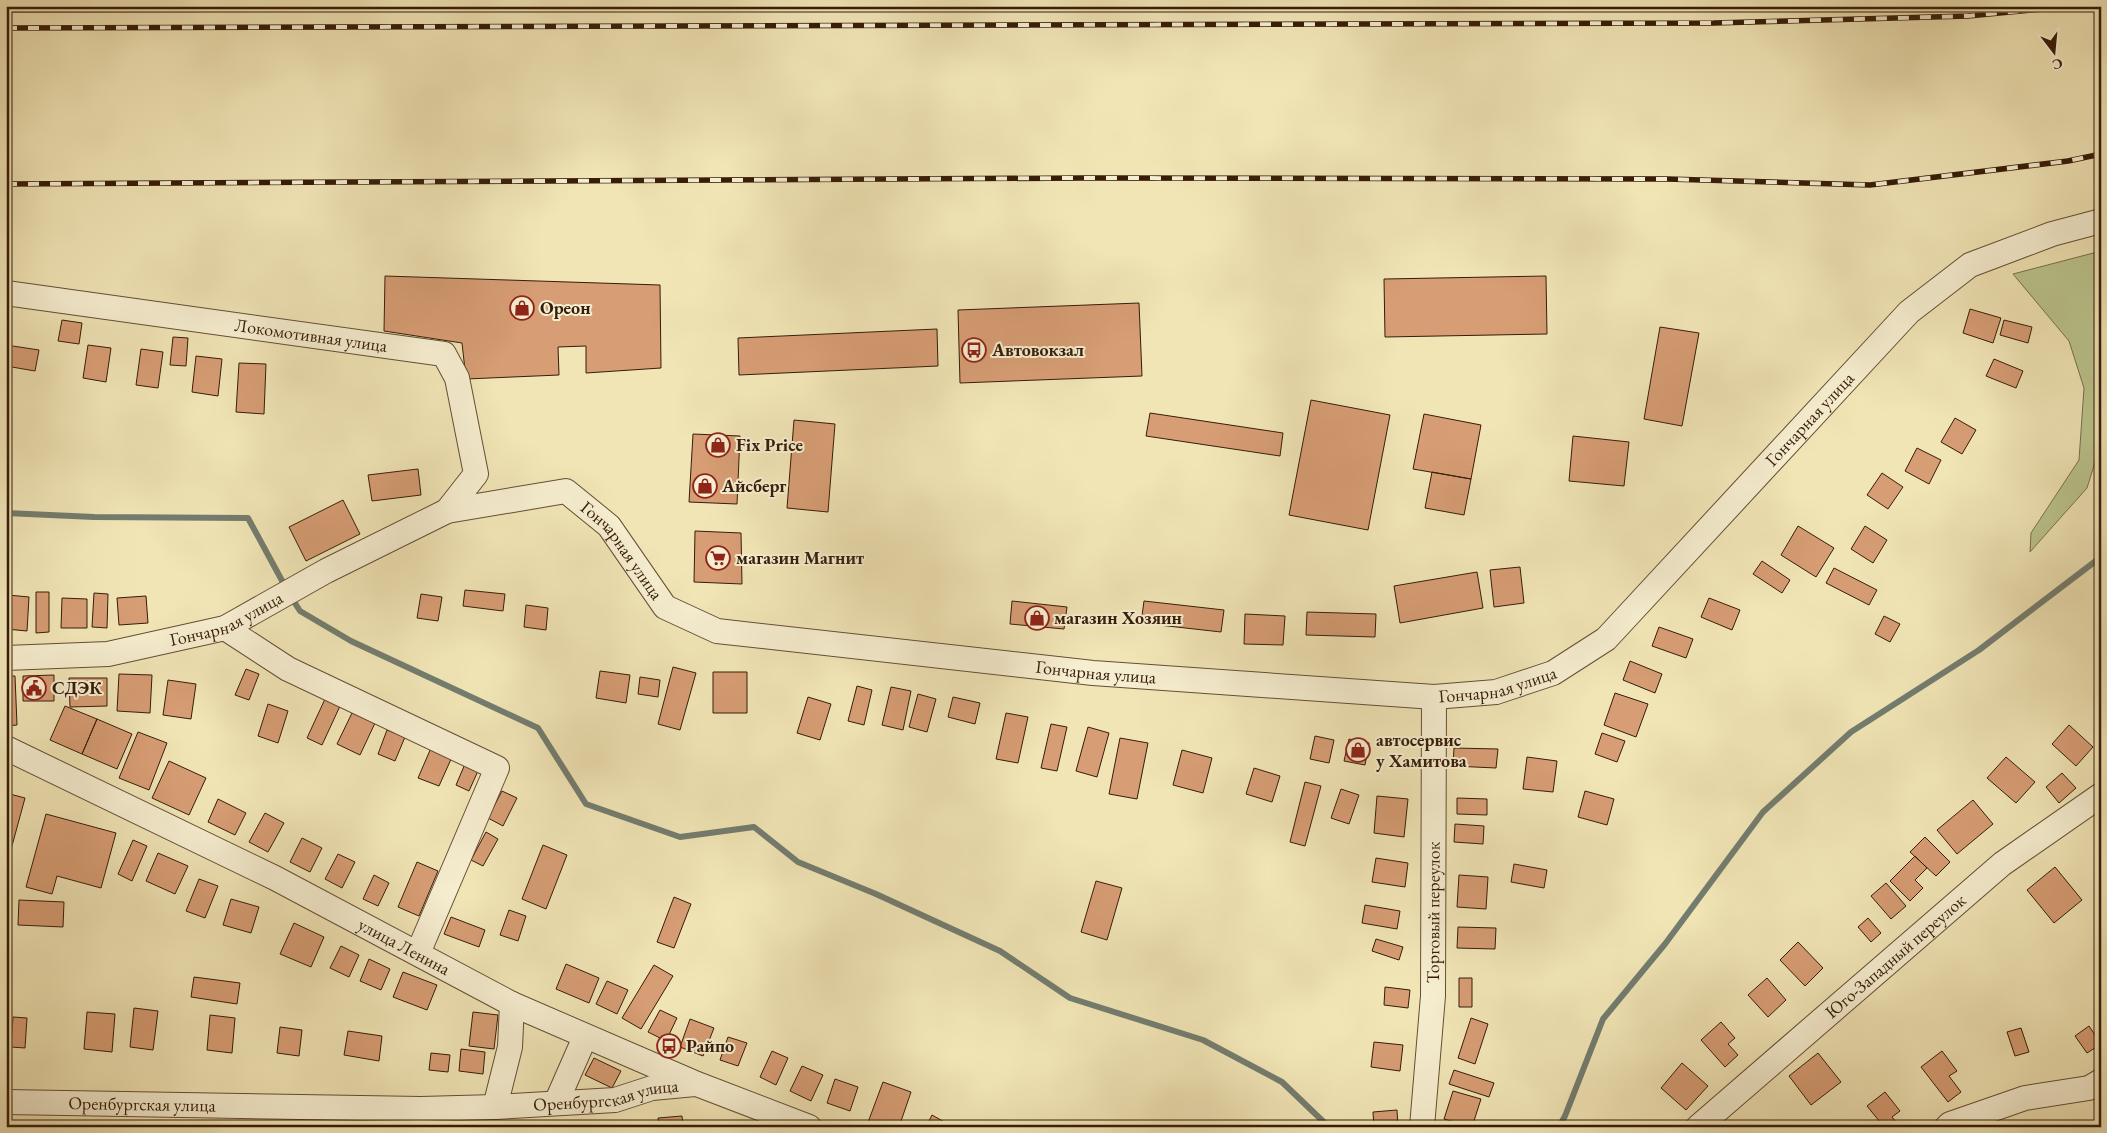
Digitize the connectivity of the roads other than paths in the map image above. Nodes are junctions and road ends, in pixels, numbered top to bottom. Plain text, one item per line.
1 (2101, 221) edge
2 (6, 293) edge
3 (447, 511) junction
4 (225, 628) junction
5 (6, 658) edge
6 (1434, 697) junction
7 (6, 748) edge
8 (2101, 795) edge
9 (418, 953) junction
10 (512, 1004) junction
11 (585, 1037) junction
12 (697, 1084) junction
13 (2097, 1087) edge
14 (6, 1102) edge
15 (556, 1103) junction
16 (495, 1107) junction
17 (420, 1118) edge
18 (809, 1127) edge
19 (1422, 1127) edge
20 (1698, 1127) edge
21 (1947, 1127) edge

1 - 6 street, Гончарная улица
2 - 3 street, Локомотивная улица
3 - 4 street, Гончарная улица
3 - 6 street, Гончарная улица
4 - 5 street, Гончарная улица
4 - 9 street
6 - 19 street, Торговый переулок
7 - 9 street, улица Ленина
8 - 20 street, Юго-Западный переулок
9 - 10 street, улица Ленина
10 - 11 street, улица Ленина
10 - 16 street
11 - 12 street, улица Ленина
11 - 15 street
12 - 15 street, Оренбургская улица
12 - 18 street, улица Ленина
13 - 21 street
14 - 17 street, Оренбургская улица
15 - 16 street, Оренбургская улица
16 - 17 street, Оренбургская улица

